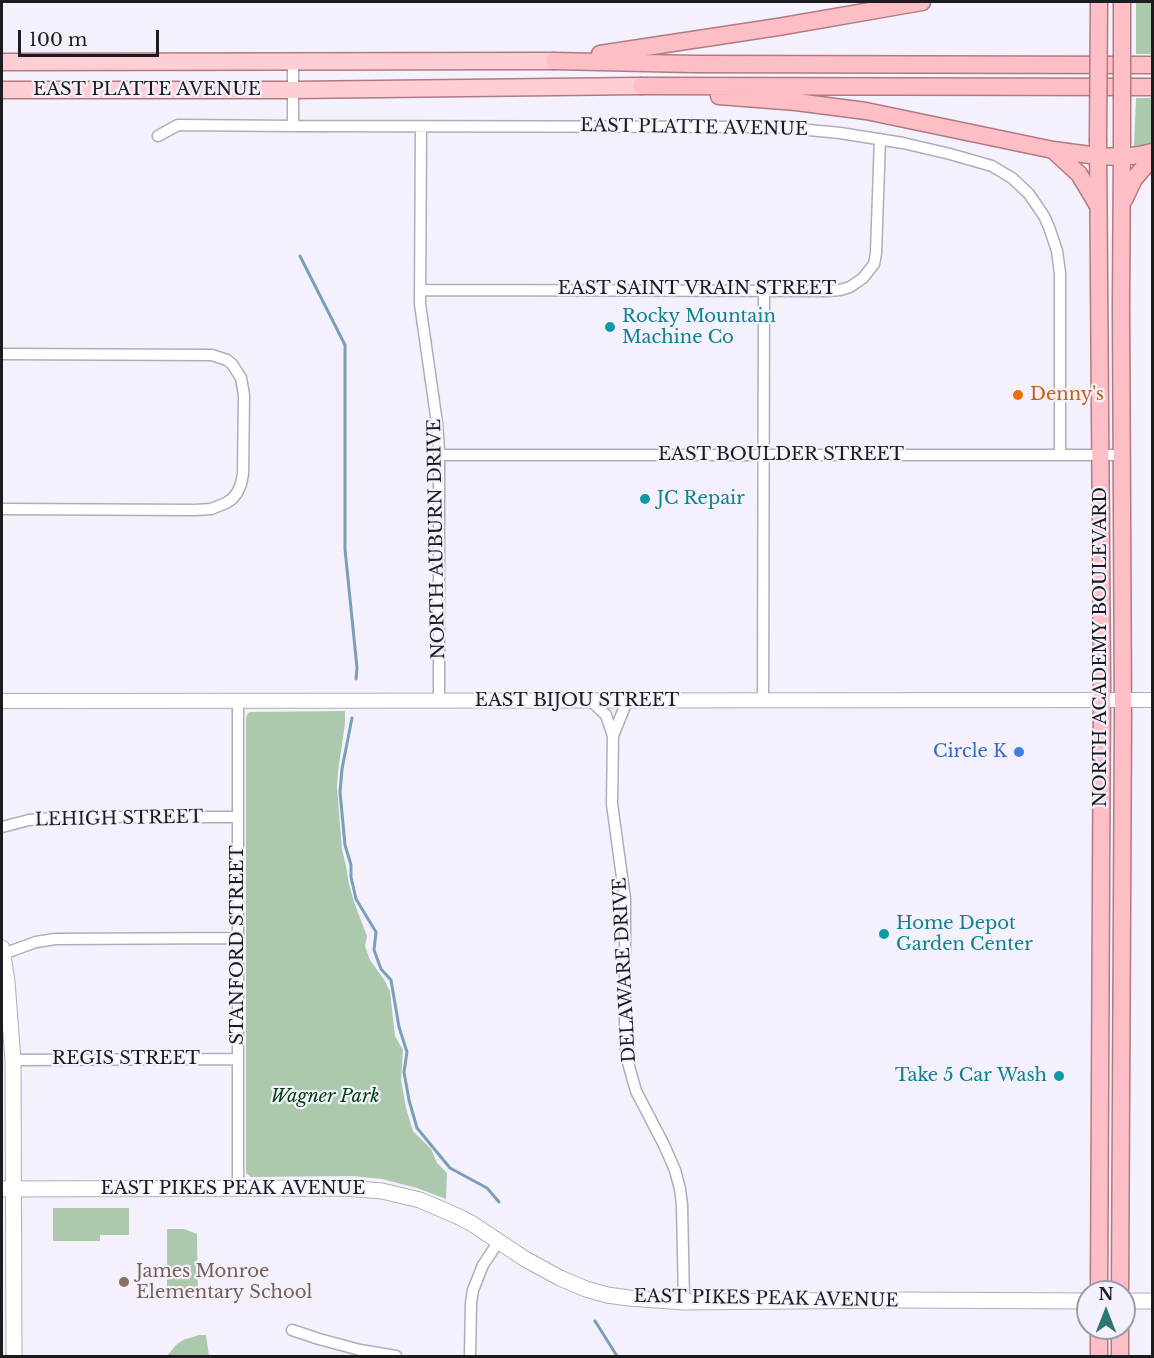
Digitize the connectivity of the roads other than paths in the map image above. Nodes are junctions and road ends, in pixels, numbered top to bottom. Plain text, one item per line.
1 (922, 2) edge
2 (1099, 2) edge
3 (1122, 2) edge
4 (293, 61) junction
5 (554, 61) junction
6 (2, 62) edge
7 (1152, 65) edge
8 (641, 86) junction
9 (1152, 87) edge
10 (2, 90) edge
11 (293, 90) junction
12 (293, 126) junction
13 (421, 127) junction
14 (158, 136) dead end
15 (880, 139) junction
16 (1098, 149) junction
17 (1053, 150) junction
18 (1122, 150) junction
19 (1152, 152) edge
20 (1152, 158) edge
21 (1099, 207) junction
22 (1122, 207) junction
23 (420, 290) junction
24 (764, 291) junction
25 (2, 354) edge
26 (440, 455) junction
27 (763, 455) junction
28 (1060, 455) junction
29 (1101, 455) junction
30 (1122, 455) junction
31 (2, 509) edge
32 (763, 700) junction
33 (1102, 700) junction
34 (1123, 700) junction
35 (1152, 700) edge
36 (2, 701) edge
37 (238, 701) junction
38 (439, 701) junction
39 (591, 701) junction
40 (627, 701) junction
41 (613, 736) junction
42 (238, 817) junction
43 (2, 827) edge
44 (238, 938) junction
45 (2, 951) edge
46 (238, 1059) junction
47 (13, 1060) junction
48 (7, 1189) edge
49 (238, 1189) junction
50 (499, 1241) junction
51 (1099, 1280) edge
52 (1120, 1280) edge
53 (1152, 1300) edge
54 (1076, 1301) edge
55 (1136, 1301) edge
56 (684, 1302) junction
57 (292, 1330) dead end
58 (1099, 1340) edge
59 (1120, 1340) edge
60 (14, 1356) edge
61 (396, 1356) edge
62 (470, 1356) edge
63 (1099, 1356) edge
64 (1120, 1356) edge

1 - 5 highway
2 - 16 highway, NORTH ACADEMY BOULEVARD, bridge
3 - 18 highway, NORTH ACADEMY BOULEVARD, bridge
4 - 5 main road, EAST PLATTE AVENUE
4 - 6 main road, EAST PLATTE AVENUE
4 - 11 street
5 - 7 highway, EAST PLATTE AVENUE
8 - 9 highway, EAST PLATTE AVENUE
8 - 11 main road, EAST PLATTE AVENUE
8 - 17 highway
10 - 11 main road, EAST PLATTE AVENUE
11 - 12 street
12 - 13 street, EAST PLATTE AVENUE
12 - 14 street, EAST PLATTE AVENUE
13 - 15 street, EAST PLATTE AVENUE
13 - 23 street, NORTH AUBURN DRIVE
15 - 24 street, EAST SAINT VRAIN STREET
15 - 28 street, EAST PLATTE AVENUE
16 - 17 highway
16 - 18 highway
16 - 21 highway, NORTH ACADEMY BOULEVARD
17 - 21 highway
18 - 19 highway
18 - 22 highway, NORTH ACADEMY BOULEVARD
20 - 22 highway
21 - 29 highway, NORTH ACADEMY BOULEVARD
22 - 30 highway, NORTH ACADEMY BOULEVARD
23 - 24 street, EAST SAINT VRAIN STREET
23 - 26 street, NORTH AUBURN DRIVE
24 - 27 street
25 - 31 street
26 - 27 street, EAST BOULDER STREET
26 - 38 street, NORTH AUBURN DRIVE
27 - 28 street, EAST BOULDER STREET
27 - 32 street
28 - 29 street, EAST BOULDER STREET
29 - 30 street, EAST BOULDER STREET
29 - 33 highway, NORTH ACADEMY BOULEVARD
30 - 34 highway, NORTH ACADEMY BOULEVARD
32 - 33 street, EAST BIJOU STREET
32 - 40 street, EAST BIJOU STREET
33 - 34 street, EAST BIJOU STREET
33 - 51 highway, NORTH ACADEMY BOULEVARD
34 - 35 street, EAST BIJOU STREET
34 - 52 highway, NORTH ACADEMY BOULEVARD
36 - 37 street, EAST BIJOU STREET
37 - 38 street, EAST BIJOU STREET
37 - 42 street, STANFORD STREET
38 - 39 street, EAST BIJOU STREET
39 - 40 street, EAST BIJOU STREET
39 - 41 street, DELAWARE DRIVE
40 - 41 street, DELAWARE DRIVE
41 - 56 street, DELAWARE DRIVE
42 - 43 street, LEHIGH STREET
42 - 44 street, STANFORD STREET
44 - 45 street
44 - 46 street, STANFORD STREET
45 - 47 main road
46 - 47 street, REGIS STREET
46 - 49 street, STANFORD STREET
47 - 48 main road
48 - 49 main road, EAST PIKES PEAK AVENUE
48 - 60 main road
49 - 50 main road, EAST PIKES PEAK AVENUE
50 - 56 main road, EAST PIKES PEAK AVENUE
50 - 62 street
53 - 55 main road
54 - 56 main road, EAST PIKES PEAK AVENUE
57 - 61 street
58 - 63 highway
59 - 64 highway

